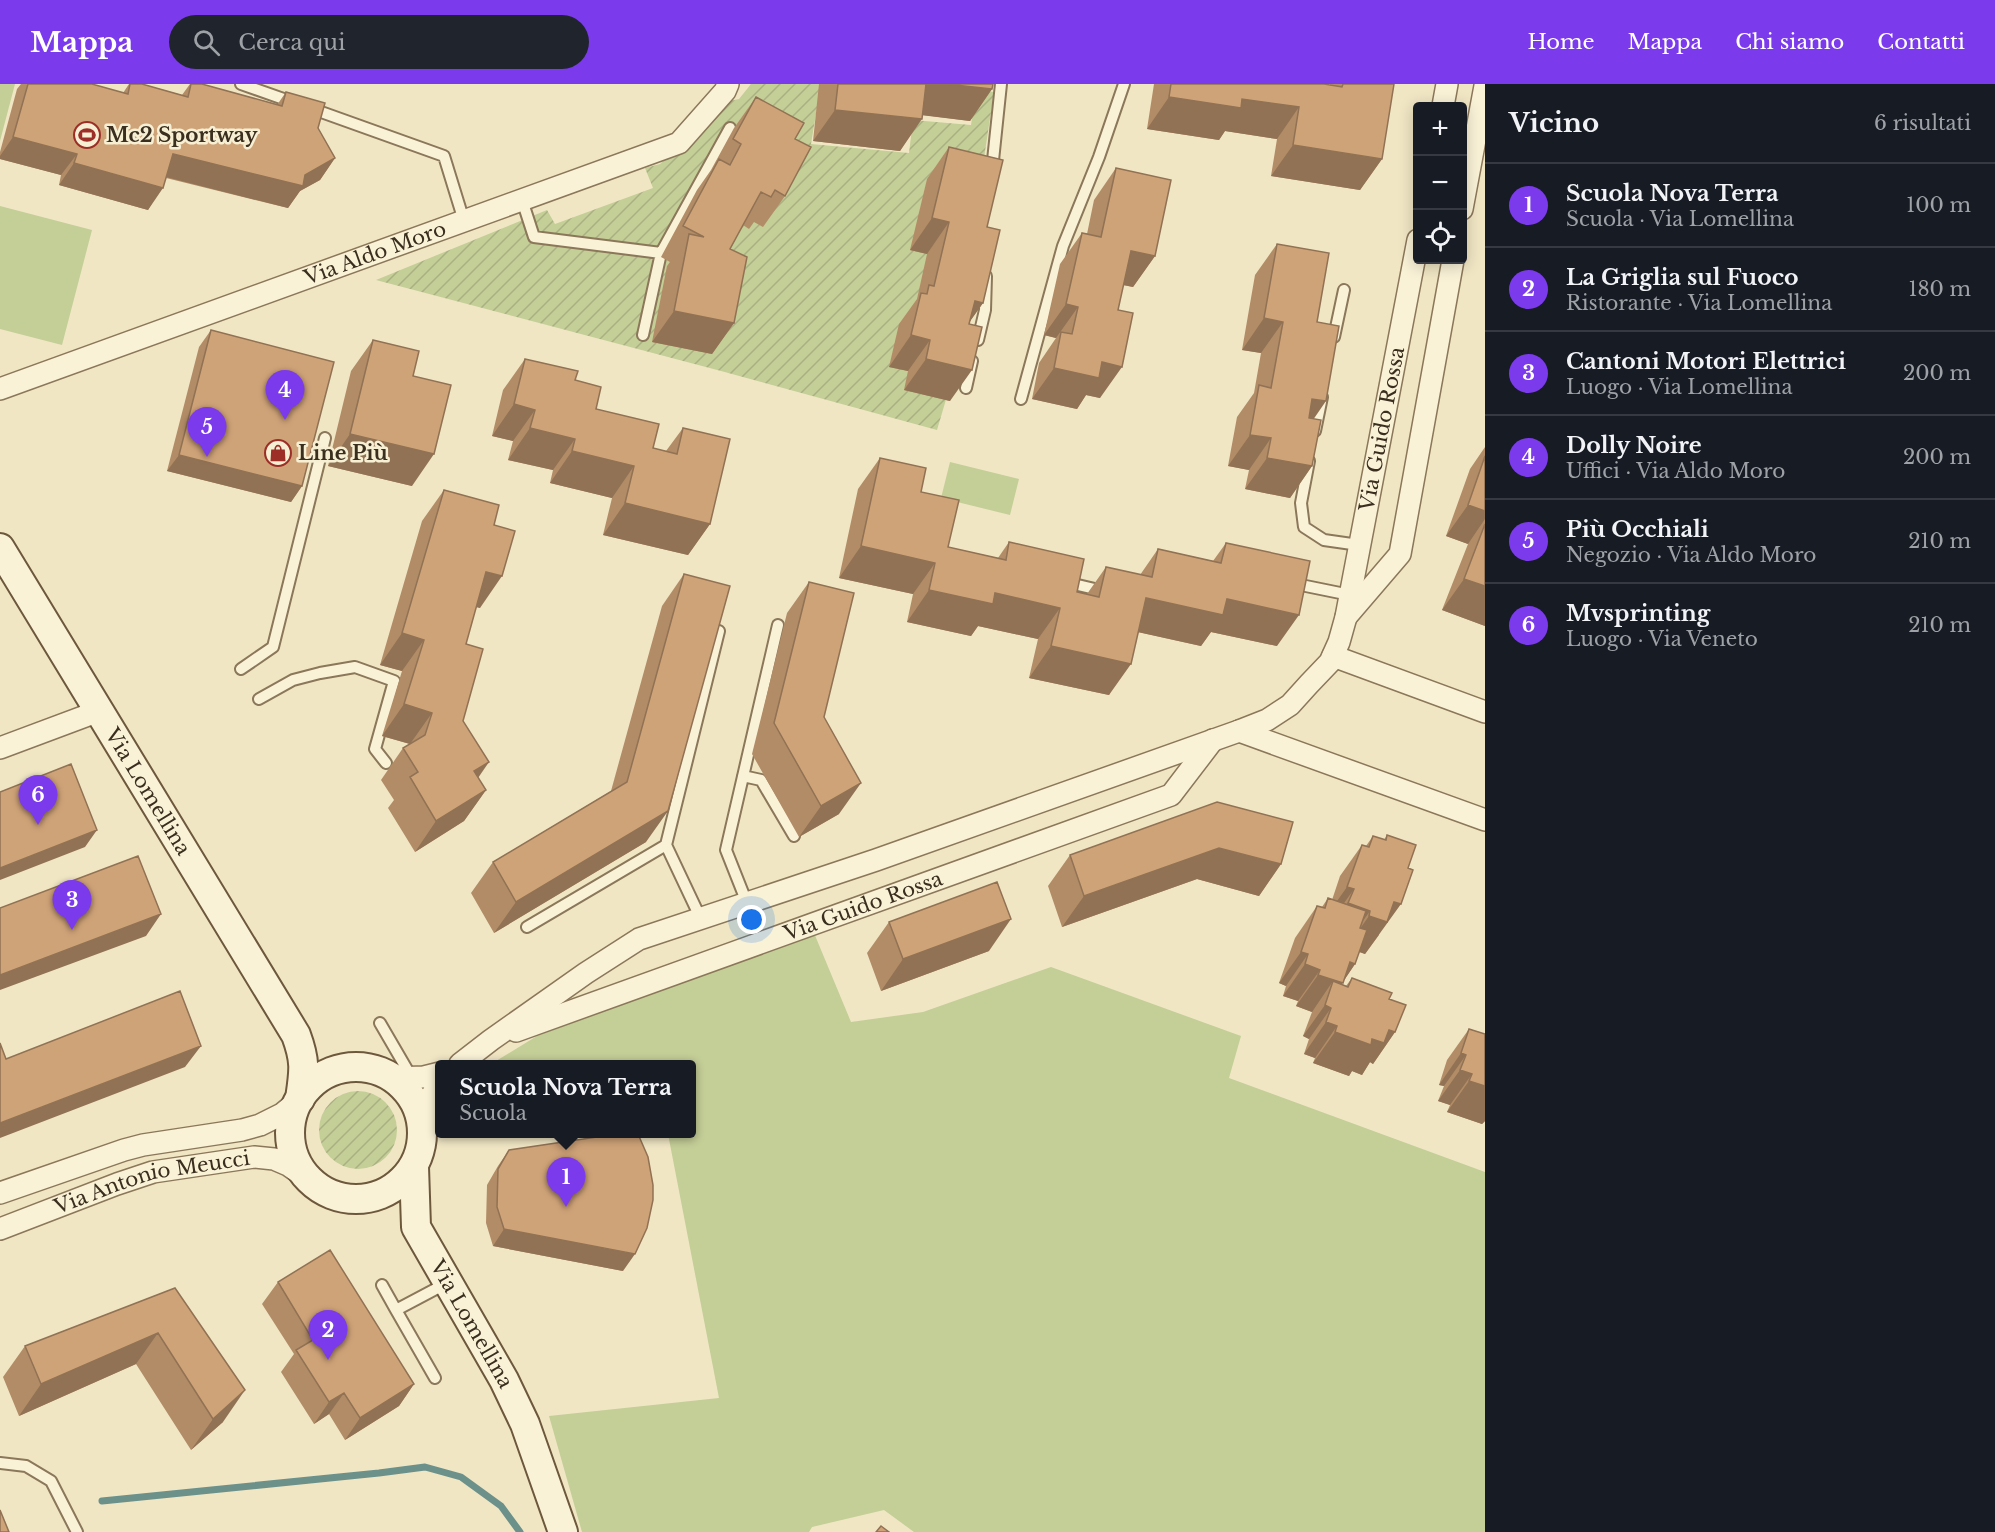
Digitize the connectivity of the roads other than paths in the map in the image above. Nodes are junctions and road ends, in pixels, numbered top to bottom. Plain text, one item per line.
1 (241, 84) edge
2 (728, 84) edge
3 (1001, 84) edge
4 (1124, 84) edge
5 (1447, 84) edge
6 (1485, 86) edge
7 (1444, 102) edge
8 (730, 128) dead end
9 (991, 177) edge
10 (1467, 182) edge
11 (522, 200) junction
12 (464, 221) junction
13 (661, 253) junction
14 (1413, 264) edge
15 (1452, 264) edge
16 (987, 266) edge
17 (1344, 290) dead end
18 (643, 335) dead end
19 (1333, 346) edge
20 (966, 388) edge
21 (0, 389) edge
22 (1323, 391) edge
23 (1020, 399) dead end
24 (325, 438) dead end
25 (1359, 544) junction
26 (0, 548) edge
27 (1054, 579) edge
28 (1120, 581) edge
29 (1282, 581) edge
30 (1350, 595) junction
31 (1346, 617) junction
32 (778, 625) dead end
33 (719, 631) edge
34 (1333, 656) junction
35 (241, 669) dead end
36 (259, 699) dead end
37 (99, 711) junction
38 (1485, 712) edge
39 (1239, 731) junction
40 (1213, 740) junction
41 (0, 748) edge
42 (386, 763) dead end
43 (743, 776) junction
44 (1485, 820) edge
45 (794, 836) dead end
46 (666, 845) junction
47 (747, 903) junction
48 (700, 917) junction
49 (527, 927) edge
50 (380, 1023) dead end
51 (296, 1035) junction
52 (490, 1040) junction
53 (466, 1060) edge
54 (356, 1067) junction
55 (435, 1074) edge
56 (403, 1078) junction
57 (435, 1089) edge
58 (300, 1099) junction
59 (423, 1129) junction
60 (414, 1167) junction
61 (305, 1177) junction
62 (0, 1193) edge
63 (360, 1199) junction
64 (416, 1227) junction
65 (0, 1229) edge
66 (448, 1283) junction
67 (382, 1285) dead end
68 (396, 1310) junction
69 (435, 1378) dead end
70 (0, 1463) edge
71 (77, 1532) edge
72 (562, 1532) edge

1 - 12 lane
2 - 11 street, Via Aldo Moro
3 - 9 lane
4 - 23 lane
5 - 7 street
6 - 10 street
8 - 13 lane
11 - 12 street, Via Aldo Moro
11 - 13 lane
12 - 21 street, Via Aldo Moro
13 - 18 lane
14 - 25 street, Via Guido Rossa
15 - 31 street, Via Guido Rossa
16 - 20 lane
17 - 19 lane
22 - 25 lane
24 - 35 lane
25 - 30 street, Via Guido Rossa
26 - 37 main road, Via Lomellina
27 - 28 lane
29 - 30 lane
30 - 31 street, Via Guido Rossa
31 - 34 street, Via Guido Rossa
32 - 43 lane
33 - 46 lane
34 - 38 street
34 - 39 street, Via Guido Rossa
36 - 42 lane
37 - 41 street
37 - 51 main road, Via Lomellina
39 - 40 street, Via Guido Rossa
39 - 44 street
40 - 47 street, Via Guido Rossa
40 - 52 street, Via Guido Rossa
43 - 45 lane
43 - 47 lane
46 - 48 lane
46 - 49 lane
47 - 48 street, Via Guido Rossa
48 - 52 street, Via Guido Rossa
50 - 56 lane
51 - 54 main road, Via Lomellina
51 - 58 main road, Via Lomellina
52 - 53 street, Via Guido Rossa
54 - 56 main road
54 - 58 main road
55 - 56 street
56 - 59 main road
57 - 59 street
58 - 61 main road
58 - 62 street, Via Antonio Meucci
59 - 60 main road
60 - 63 main road
60 - 64 main road, Via Lomellina
61 - 63 main road
61 - 65 street, Via Antonio Meucci
63 - 64 main road, Via Lomellina
64 - 66 main road, Via Lomellina
66 - 68 lane
66 - 72 main road, Via Lomellina
67 - 68 lane
68 - 69 lane
70 - 71 lane

